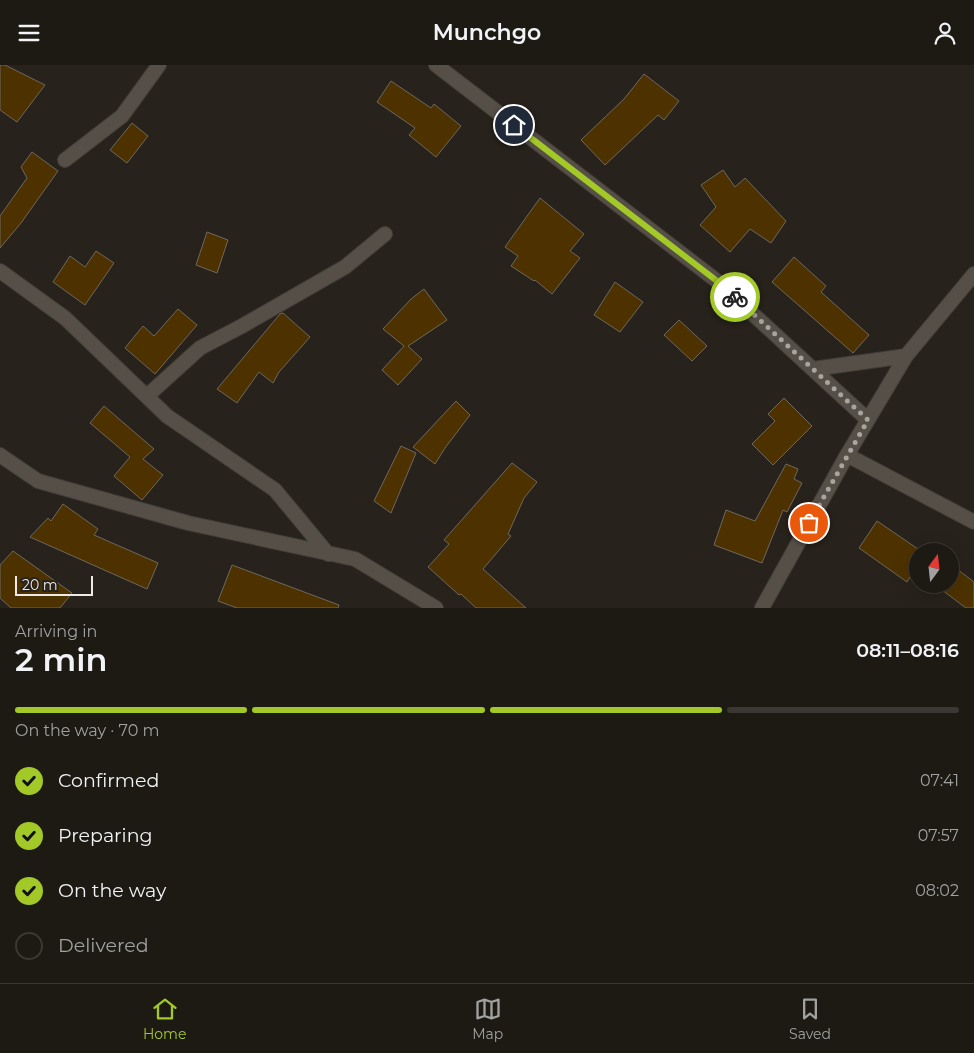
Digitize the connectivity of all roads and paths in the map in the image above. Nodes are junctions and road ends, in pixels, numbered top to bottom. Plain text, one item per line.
1 (159, 65) edge
2 (436, 65) edge
3 (65, 160) dead end
4 (385, 234) dead end
5 (0, 271) edge
6 (974, 274) edge
7 (906, 356) junction
8 (813, 369) junction
9 (148, 397) junction
10 (868, 420) junction
11 (0, 455) edge
12 (847, 455) junction
13 (974, 522) edge
14 (328, 554) junction
15 (436, 608) edge
16 (762, 608) edge

1 - 3 street
2 - 8 street
4 - 9 street
5 - 9 street
6 - 7 street
7 - 8 street
7 - 10 street
8 - 10 street
9 - 14 street
10 - 12 street
11 - 14 street
12 - 13 street
12 - 16 street
14 - 15 street

